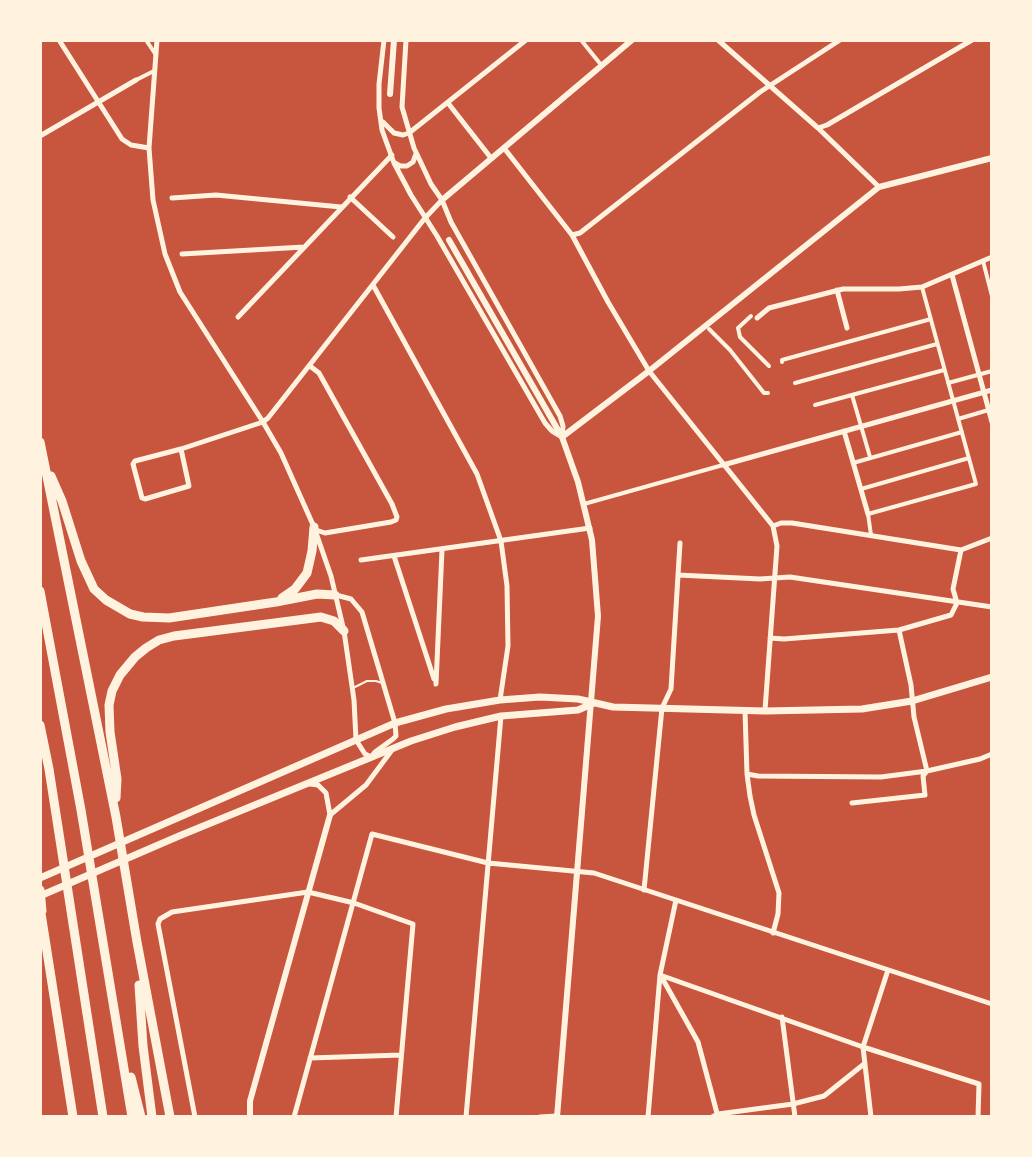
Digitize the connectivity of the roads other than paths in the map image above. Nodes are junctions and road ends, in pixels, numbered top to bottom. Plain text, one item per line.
1 (59, 40) edge
2 (146, 40) edge
3 (157, 40) edge
4 (384, 40) edge
5 (394, 40) edge
6 (406, 40) edge
7 (526, 40) edge
8 (581, 40) edge
9 (632, 40) edge
10 (718, 40) edge
11 (840, 40) edge
12 (972, 40) edge
13 (156, 55) junction
14 (602, 66) junction
15 (154, 71) junction
16 (136, 80) joint
17 (770, 85) junction
18 (390, 94) dead end
19 (99, 102) junction
20 (448, 103) junction
21 (380, 119) junction
22 (818, 128) junction
23 (409, 133) junction
24 (40, 136) edge
25 (149, 148) junction
26 (504, 148) junction
27 (416, 154) junction
28 (392, 155) junction
29 (491, 158) junction
30 (992, 158) edge
31 (394, 163) junction
32 (879, 187) junction
33 (350, 197) junction
34 (172, 198) dead end
35 (442, 200) junction
36 (341, 207) junction
37 (425, 218) junction
38 (572, 235) junction
39 (393, 237) dead end
40 (449, 240) dead end
41 (305, 247) junction
42 (182, 254) dead end
43 (992, 257) edge
44 (983, 261) junction
45 (952, 275) junction
46 (373, 284) junction
47 (922, 287) junction
48 (837, 290) junction
49 (992, 296) edge
50 (238, 317) dead end
51 (754, 317) joint
52 (931, 319) junction
53 (847, 328) dead end
54 (709, 329) dead end
55 (937, 344) junction
56 (782, 362) dead end
57 (310, 366) junction
58 (769, 366) dead end
59 (945, 369) junction
60 (649, 371) junction
61 (992, 371) edge
62 (979, 375) junction
63 (795, 383) dead end
64 (948, 383) junction
65 (992, 390) edge
66 (984, 392) junction
67 (768, 393) dead end
68 (852, 395) junction
69 (953, 401) junction
70 (815, 405) dead end
71 (990, 410) edge
72 (958, 419) junction
73 (263, 422) junction
74 (992, 422) edge
75 (861, 426) junction
76 (844, 431) junction
77 (962, 432) junction
78 (562, 437) junction
79 (40, 442) edge
80 (181, 449) junction
81 (870, 457) junction
82 (44, 458) junction
83 (969, 458) junction
84 (853, 463) junction
85 (723, 465) junction
86 (861, 489) junction
87 (584, 504) junction
88 (868, 514) junction
89 (773, 526) junction
90 (315, 528) junction
91 (590, 528) junction
92 (872, 537) junction
93 (992, 538) edge
94 (501, 541) junction
95 (680, 543) dead end
96 (442, 550) junction
97 (961, 550) junction
98 (394, 556) junction
99 (361, 560) dead end
100 (678, 575) junction
101 (775, 578) junction
102 (40, 591) edge
103 (335, 595) junction
104 (276, 602) junction
105 (957, 603) junction
106 (992, 607) edge
107 (899, 630) junction
108 (344, 631) junction
109 (770, 638) junction
110 (992, 677) edge
111 (383, 684) junction
112 (352, 689) junction
113 (500, 700) junction
114 (912, 701) junction
115 (592, 704) junction
116 (662, 708) junction
117 (745, 711) junction
118 (765, 711) junction
119 (501, 716) junction
120 (395, 723) junction
121 (40, 725) edge
122 (356, 740) junction
123 (394, 748) junction
124 (992, 754) edge
125 (371, 757) junction
126 (927, 771) junction
127 (747, 774) junction
128 (305, 784) junction
129 (852, 803) dead end
130 (330, 815) junction
131 (116, 817) junction
132 (488, 863) junction
133 (578, 871) junction
134 (40, 878) edge
135 (644, 890) junction
136 (308, 892) junction
137 (40, 893) edge
138 (676, 900) junction
139 (354, 903) junction
140 (40, 907) edge
141 (45, 931) junction
142 (773, 933) junction
143 (137, 942) junction
144 (888, 970) junction
145 (660, 975) junction
146 (992, 1004) edge
147 (782, 1017) junction
148 (120, 1039) junction
149 (863, 1047) junction
150 (401, 1055) junction
151 (309, 1059) junction
152 (864, 1064) junction
153 (793, 1104) junction
154 (557, 1116) edge
155 (716, 1116) edge
156 (73, 1117) edge
157 (103, 1117) edge
158 (132, 1117) edge
159 (141, 1117) edge
160 (152, 1117) edge
161 (170, 1117) edge
162 (195, 1117) edge
163 (250, 1117) edge
164 (294, 1117) edge
165 (396, 1117) edge
166 (466, 1117) edge
167 (540, 1117) edge
168 (648, 1117) edge
169 (795, 1117) edge
170 (871, 1117) edge
171 (978, 1117) edge

1 - 19 street
2 - 13 street
3 - 13 street
4 - 21 street
5 - 18 street
6 - 23 street
7 - 20 street
8 - 14 street
9 - 14 street
10 - 17 street
11 - 17 street
12 - 22 street
13 - 15 street
14 - 26 street
15 - 16 street
15 - 25 street
16 - 19 street
17 - 22 street
17 - 38 street
19 - 24 street
19 - 25 street
20 - 23 street
20 - 29 street
21 - 23 street
21 - 28 street
22 - 32 street
23 - 27 street
25 - 73 street
26 - 29 street
26 - 38 street
27 - 31 street
27 - 35 street
28 - 31 street
28 - 33 street
29 - 35 street
30 - 32 street
31 - 37 street
32 - 60 street
33 - 36 street
33 - 39 street
34 - 36 street
35 - 37 street
35 - 78 street
36 - 41 street
37 - 46 street
37 - 78 street
38 - 60 street
40 - 78 street
41 - 42 street
41 - 50 street
43 - 44 street
44 - 45 street
44 - 49 street
45 - 47 street
45 - 62 street
46 - 57 street
46 - 94 street
47 - 48 street
47 - 52 street
48 - 51 street
48 - 53 street
51 - 58 street
52 - 55 street
52 - 56 street
54 - 67 street
55 - 59 street
55 - 63 street
57 - 73 street
57 - 90 street
59 - 64 street
59 - 68 street
60 - 78 street
60 - 85 street
61 - 62 street
62 - 64 street
62 - 66 street
64 - 69 street
65 - 66 street
66 - 69 street
66 - 71 street
68 - 70 street
68 - 75 street
69 - 72 street
69 - 75 street
71 - 72 street
71 - 74 street
72 - 77 street
73 - 80 street
73 - 90 street
75 - 76 street
75 - 81 street
76 - 84 street
76 - 85 street
77 - 81 street
77 - 83 street
78 - 87 street
79 - 82 highway
80 - 80 street
81 - 84 street
82 - 104 highway
82 - 131 highway
83 - 86 street
83 - 88 street
84 - 86 street
85 - 87 street
85 - 89 street
86 - 88 street
87 - 91 street
88 - 92 street
89 - 92 street
89 - 101 street
90 - 103 street
90 - 104 highway
91 - 94 street
91 - 115 street
92 - 97 street
93 - 97 street
94 - 96 street
94 - 113 street
95 - 100 street
96 - 98 street
96 - 98 street
97 - 105 street
98 - 99 street
100 - 101 street
100 - 116 street
101 - 105 street
101 - 109 street
102 - 148 highway
103 - 104 highway
103 - 108 street
103 - 111 street
105 - 106 street
105 - 107 street
107 - 109 street
107 - 114 street
108 - 112 street
108 - 131 highway
109 - 118 street
110 - 114 main road
111 - 112 lane
111 - 120 street
112 - 122 street
113 - 115 main road
113 - 120 main road
114 - 118 main road
114 - 126 street
115 - 116 main road
115 - 119 main road
115 - 133 street
116 - 117 main road
116 - 135 street
117 - 118 main road
117 - 127 street
119 - 123 main road
119 - 132 street
120 - 122 main road
120 - 125 street
121 - 157 highway
122 - 125 street
122 - 134 main road
123 - 125 main road
123 - 130 street
124 - 126 street
125 - 128 main road
126 - 127 street
126 - 129 street
127 - 142 street
128 - 130 street
128 - 137 main road
130 - 136 street
131 - 143 highway
132 - 133 street
132 - 139 street
132 - 166 street
133 - 135 street
133 - 154 street
135 - 138 street
136 - 139 street
136 - 162 street
136 - 163 street
137 - 141 highway
138 - 142 street
138 - 145 street
139 - 150 street
139 - 151 street
140 - 141 highway
141 - 156 highway
142 - 144 street
143 - 160 highway
143 - 161 highway
144 - 146 street
144 - 149 street
145 - 147 street
145 - 155 street
145 - 168 street
147 - 149 street
147 - 153 street
148 - 158 highway
148 - 159 highway
149 - 152 street
149 - 171 street
150 - 151 street
150 - 165 street
151 - 164 street
152 - 153 street
152 - 170 street
153 - 155 street
153 - 169 street
154 - 167 street

